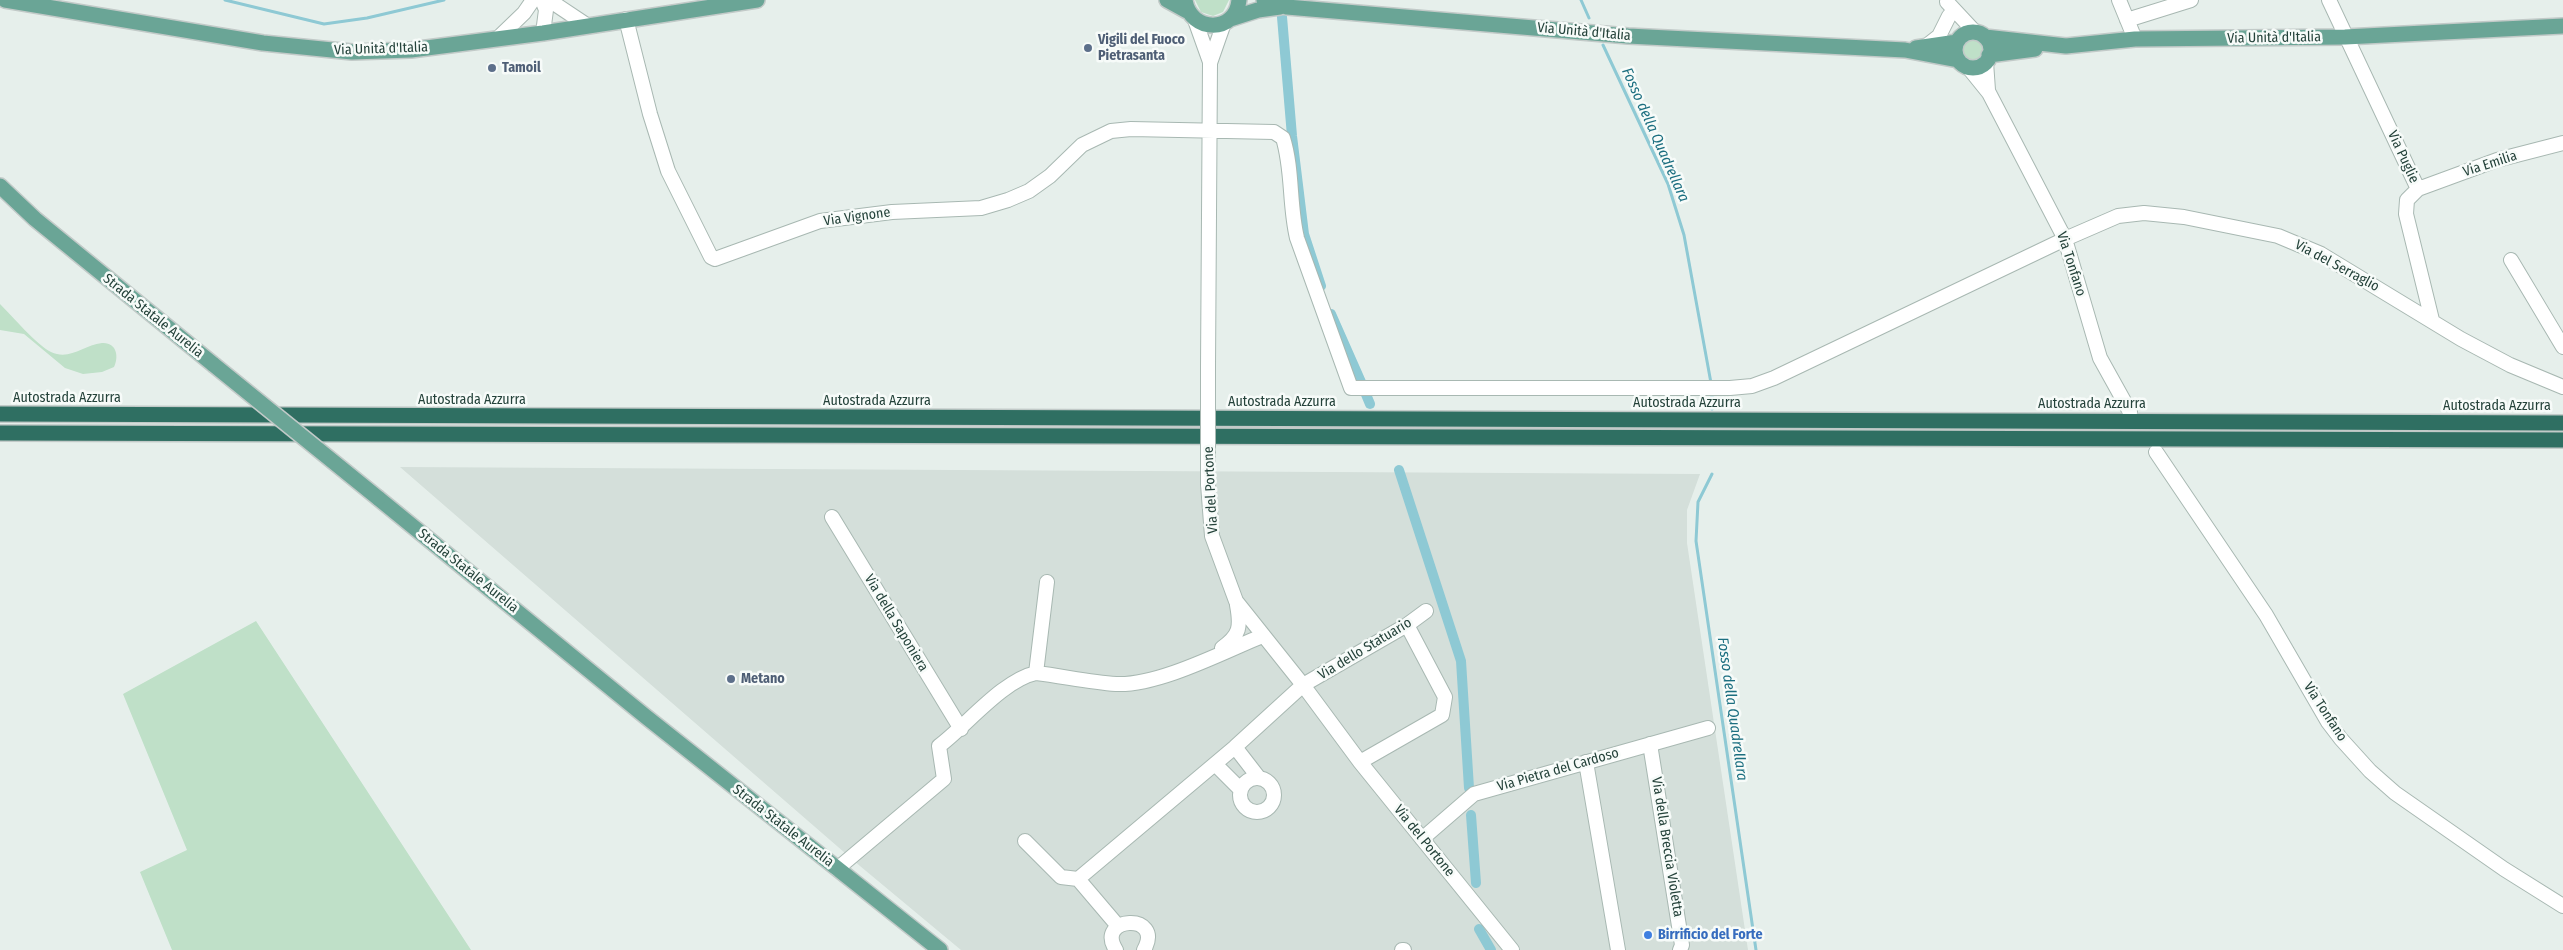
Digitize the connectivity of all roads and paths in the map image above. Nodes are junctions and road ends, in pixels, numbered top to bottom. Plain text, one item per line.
1 (5, 0) edge
2 (532, 0) edge
3 (538, 0) edge
4 (542, 0) edge
5 (549, 0) edge
6 (757, 0) edge
7 (1167, 0) edge
8 (1239, 0) edge
9 (1264, 0) edge
10 (2119, 0) edge
11 (2191, 0) edge
12 (2329, 0) edge
13 (1947, 6) edge
14 (1287, 7) junction
15 (1189, 10) edge
16 (626, 19) junction
17 (2127, 20) junction
18 (1227, 21) junction
19 (588, 26) junction
20 (2563, 26) edge
21 (542, 33) junction
22 (1980, 34) junction
23 (2345, 37) junction
24 (497, 39) junction
25 (2135, 39) junction
26 (1958, 40) junction
27 (2066, 46) junction
28 (1925, 47) junction
29 (1905, 50) junction
30 (1987, 59) junction
31 (1210, 63) junction
32 (1963, 63) junction
33 (1989, 94) junction
34 (1210, 132) junction
35 (2563, 143) edge
36 (0, 186) edge
37 (2418, 189) junction
38 (2065, 239) junction
39 (2511, 260) dead end
40 (2432, 320) junction
41 (2563, 347) edge
42 (2563, 387) edge
43 (2130, 412) dead end
44 (0, 414) edge
45 (2563, 423) edge
46 (0, 433) edge
47 (2563, 440) edge
48 (2156, 452) dead end
49 (832, 517) dead end
50 (1048, 582) dead end
51 (1236, 601) junction
52 (1426, 611) dead end
53 (1407, 625) junction
54 (1262, 636) junction
55 (1209, 658) junction
56 (1036, 673) junction
57 (1303, 685) junction
58 (1708, 728) dead end
59 (961, 729) junction
60 (1650, 744) junction
61 (1235, 747) junction
62 (1360, 762) junction
63 (1586, 762) junction
64 (1215, 764) junction
65 (1259, 778) junction
66 (1241, 790) junction
67 (1422, 839) junction
68 (1025, 841) dead end
69 (837, 869) junction
70 (1078, 880) junction
71 (2563, 906) edge
72 (1118, 926) junction
73 (940, 950) edge
74 (1116, 950) edge
75 (1144, 950) edge
76 (1512, 950) edge
77 (1618, 950) edge
78 (1680, 950) edge

1 - 24 main road, Via Unità d'Italia
2 - 24 street
3 - 21 street
4 - 21 street
5 - 19 street
6 - 16 main road, Via Unità d'Italia
7 - 15 main road
8 - 18 main road
9 - 14 main road, Via Unità d'Italia
10 - 17 street
11 - 17 street
12 - 23 street, Via Puglie
13 - 22 street
13 - 26 street
13 - 28 street
14 - 18 main road
14 - 29 main road, Via Unità d'Italia
15 - 18 main road
15 - 31 street
16 - 19 main road, Via Unità d'Italia
16 - 34 street, Via Vignone
17 - 25 street
18 - 31 street, Via del Portone
19 - 21 main road, Via Unità d'Italia
20 - 23 main road, Via Unità d'Italia
21 - 24 main road, Via Unità d'Italia
22 - 26 main road
22 - 27 main road, Via Unità d'Italia
22 - 30 main road
23 - 25 main road, Via Unità d'Italia
23 - 37 street, Via Puglie
25 - 27 main road, Via Unità d'Italia
26 - 28 main road
26 - 32 main road
27 - 30 main road
28 - 29 main road
29 - 32 main road
30 - 32 main road
30 - 33 street
31 - 34 street, Via del Portone
32 - 33 street
33 - 38 street, Via Tonfano
34 - 38 street, Via del Serraglio
34 - 51 street, Via del Portone, bridge
35 - 37 street, Via Emilia
36 - 69 main road, Strada Statale Aurelia, bridge
37 - 40 street, Via Puglie
38 - 40 street, Via del Serraglio
38 - 43 street, Via Tonfano
39 - 41 street
40 - 42 street, Via del Serraglio
44 - 45 highway, Autostrada Azzurra
46 - 47 highway
48 - 71 street, Via Tonfano
49 - 59 street, Via della Saponiera
50 - 56 street
51 - 54 street, Via del Portone
51 - 55 street
52 - 53 street, Via dello Statuario
53 - 57 street, Via dello Statuario
53 - 62 street
54 - 55 street
54 - 57 street, Via del Portone
55 - 56 street
56 - 59 street
57 - 61 street, Via dello Statuario
57 - 62 street, Via del Portone
58 - 60 street, Via Pietra del Cardoso
59 - 69 street
60 - 63 street, Via Pietra del Cardoso
60 - 78 street, Via della Breccia Violetta
61 - 64 street, Via dello Statuario
61 - 65 street
62 - 67 street, Via del Portone
63 - 67 street, Via Pietra del Cardoso
63 - 77 street
64 - 66 street
64 - 70 street, Via dello Statuario
65 - 66 street
65 - 66 street
67 - 76 street, Via del Portone
68 - 70 street
69 - 73 main road, Strada Statale Aurelia
70 - 72 street
72 - 74 street
72 - 75 street

